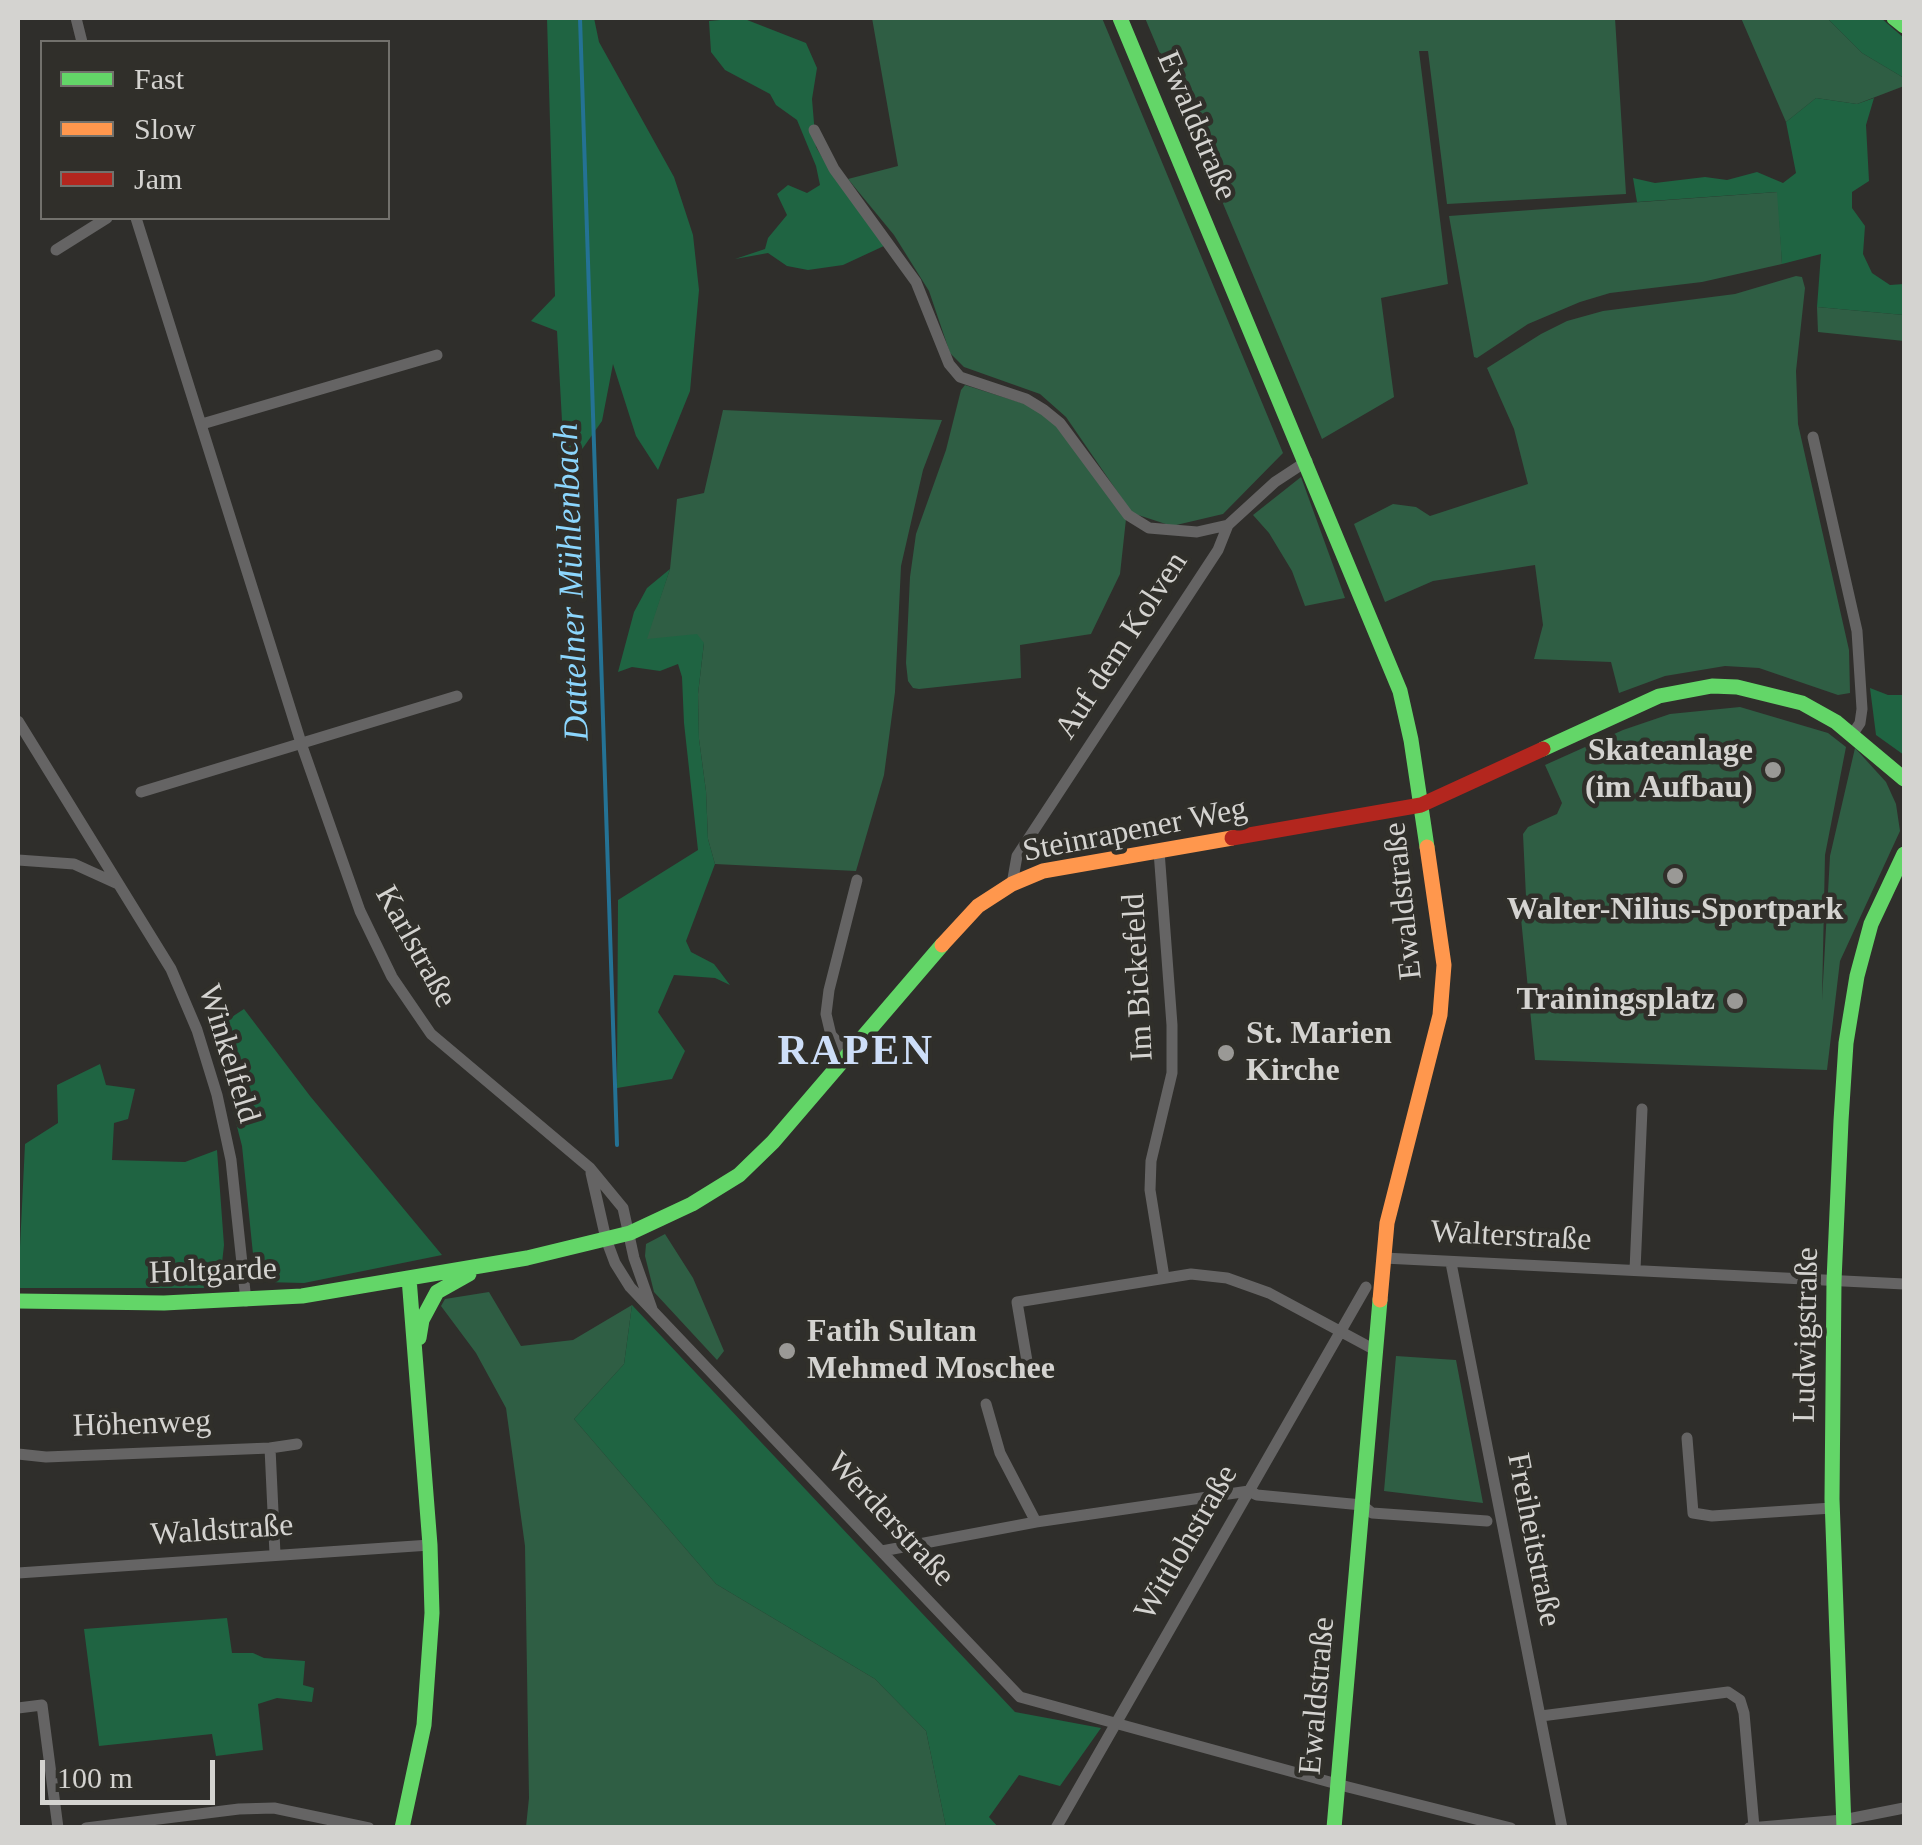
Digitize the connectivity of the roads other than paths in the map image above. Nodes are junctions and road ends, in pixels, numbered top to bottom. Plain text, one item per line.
1 (1120, 18) edge
2 (1894, 18) edge
3 (1904, 26) edge
4 (814, 130) dead end
5 (104, 220) edge
6 (137, 220) edge
7 (56, 250) dead end
8 (437, 355) dead end
9 (202, 424) junction
10 (1812, 437) dead end
11 (1307, 461) junction
12 (1228, 525) junction
13 (457, 696) dead end
14 (18, 721) edge
15 (1852, 735) junction
16 (302, 746) junction
17 (1901, 773) edge
18 (141, 792) dead end
19 (1421, 805) junction
20 (1158, 851) junction
21 (1904, 854) edge
22 (18, 860) edge
23 (857, 880) dead end
24 (118, 884) junction
25 (1012, 884) junction
26 (846, 1054) junction
27 (1642, 1109) dead end
28 (590, 1168) junction
29 (630, 1233) junction
30 (606, 1240) junction
31 (1384, 1258) junction
32 (1450, 1263) junction
33 (491, 1264) junction
34 (1635, 1270) junction
35 (1164, 1276) junction
36 (415, 1277) junction
37 (1834, 1281) junction
38 (1904, 1284) edge
39 (1366, 1287) dead end
40 (18, 1301) edge
41 (246, 1301) junction
42 (652, 1310) junction
43 (422, 1320) junction
44 (1341, 1331) junction
45 (1375, 1350) junction
46 (417, 1356) junction
47 (1029, 1373) dead end
48 (986, 1404) dead end
49 (1686, 1438) dead end
50 (297, 1444) dead end
51 (270, 1448) junction
52 (18, 1454) edge
53 (1248, 1492) junction
54 (1362, 1505) junction
55 (1832, 1508) junction
56 (1488, 1521) dead end
57 (1036, 1522) junction
58 (430, 1546) junction
59 (882, 1550) junction
60 (276, 1554) junction
61 (18, 1574) edge
62 (18, 1708) edge
63 (1541, 1716) junction
64 (1115, 1724) junction
65 (1338, 1784) junction
66 (1904, 1808) edge
67 (1844, 1824) edge
68 (1752, 1827) edge
69 (58, 1828) edge
70 (86, 1828) edge
71 (368, 1828) edge
72 (402, 1828) edge
73 (1056, 1828) edge
74 (1334, 1828) edge
75 (1510, 1828) edge
76 (1562, 1828) edge

1 - 11 street, Ewaldstraße
2 - 3 street
4 - 12 street
5 - 7 street
6 - 9 street, Karlstraße
8 - 9 street
9 - 16 street, Karlstraße
10 - 15 street
11 - 12 street, Auf dem Kolven
11 - 19 street, Ewaldstraße
12 - 25 street, Auf dem Kolven
13 - 16 street
14 - 24 street, Winkelfeld
15 - 17 street, Steinrapener Weg
15 - 19 street, Steinrapener Weg
16 - 18 street
16 - 28 street, Karlstraße
19 - 20 street, Steinrapener Weg
19 - 31 street, Ewaldstraße
20 - 25 street, Steinrapener Weg
20 - 35 street, Im Bickefeld
21 - 37 street, Ludwigstraße
22 - 24 street
23 - 26 street
24 - 41 street, Winkelfeld
25 - 26 street, Steinrapener Weg
26 - 29 street, Steinrapener Weg
27 - 34 street, Walterstraße
28 - 29 street, Karlstraße
28 - 30 street
29 - 30 street, Steinrapener Weg
29 - 42 street, Werderstraße
30 - 33 street, Steinrapener Weg
30 - 42 street, Werderstraße
31 - 32 street, Walterstraße
31 - 45 street, Ewaldstraße
32 - 34 street, Walterstraße
32 - 63 street, Freiheitstraße
33 - 36 street, Steinrapener Weg
33 - 43 street
34 - 37 street, Walterstraße
35 - 44 street
35 - 47 street
36 - 41 street, Holtgarde
36 - 43 street
36 - 46 street
37 - 38 street, Walterstraße
37 - 55 street, Ludwigstraße
39 - 44 street, Wittlohstraße
40 - 41 street, Holtgarde
42 - 59 street, Werderstraße
43 - 46 street
44 - 45 street
44 - 53 street, Wittlohstraße
45 - 54 street, Ewaldstraße
46 - 58 street
48 - 57 street
49 - 55 street
50 - 51 street, Höhenweg
51 - 52 street, Höhenweg
51 - 60 street
53 - 54 street
53 - 57 street
53 - 64 street, Wittlohstraße
54 - 56 street
54 - 65 street, Ewaldstraße
55 - 67 street, Ludwigstraße
57 - 59 street
58 - 60 street, Waldstraße
58 - 72 street
59 - 64 street, Werderstraße
60 - 61 street, Waldstraße
62 - 69 street
63 - 68 street
63 - 76 street, Freiheitstraße
64 - 65 street, Werderstraße
64 - 73 street, Wittlohstraße
65 - 74 street, Ewaldstraße
65 - 75 street, Werderstraße
66 - 67 street
67 - 68 street
70 - 71 street

